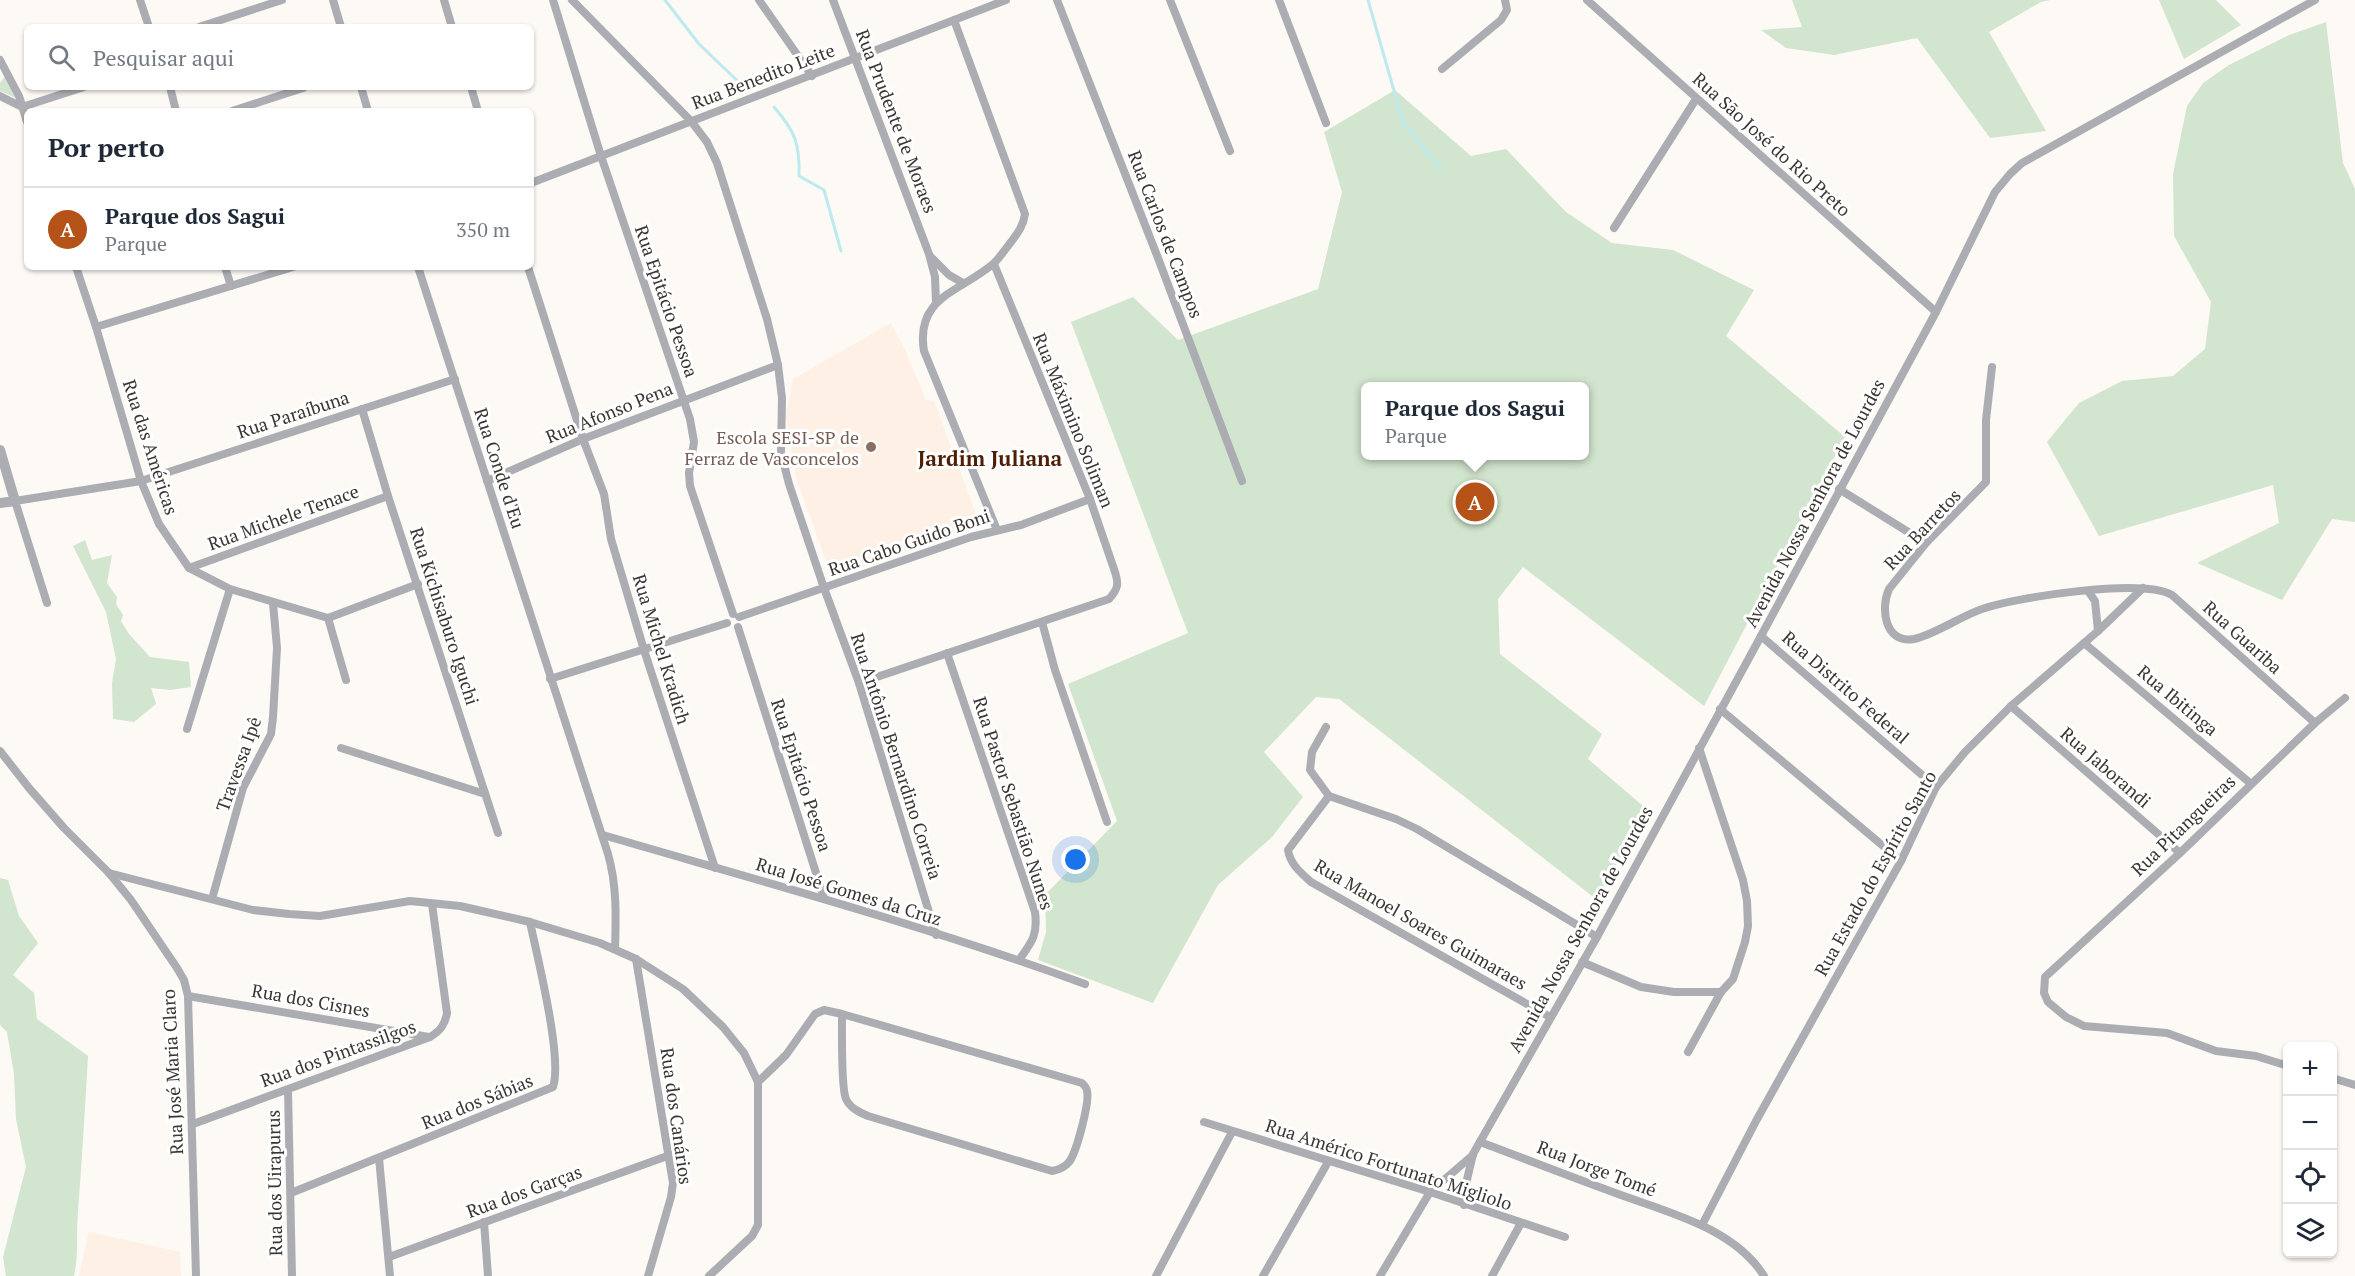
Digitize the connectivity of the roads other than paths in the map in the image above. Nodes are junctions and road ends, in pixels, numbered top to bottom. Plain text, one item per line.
1 (140, 0) edge
2 (282, 0) edge
3 (333, 0) edge
4 (444, 0) edge
5 (553, 0) edge
6 (572, 0) edge
7 (759, 0) edge
8 (833, 0) edge
9 (1006, 0) edge
10 (1057, 0) edge
11 (1170, 0) edge
12 (1279, 0) edge
13 (1504, 0) edge
14 (1587, 0) edge
15 (2315, 0) edge
16 (954, 20) junction
17 (148, 24) edge
18 (208, 24) edge
19 (340, 24) edge
20 (451, 24) edge
21 (855, 58) junction
22 (0, 60) edge
23 (1442, 69) dead end
24 (3, 73) edge
25 (812, 76) junction
26 (75, 90) edge
27 (171, 90) edge
28 (298, 90) edge
29 (362, 90) edge
30 (472, 90) edge
31 (0, 96) edge
32 (1696, 99) junction
33 (22, 107) junction
34 (175, 108) edge
35 (258, 108) edge
36 (367, 108) edge
37 (477, 108) edge
38 (24, 113) edge
39 (691, 121) junction
40 (1326, 123) dead end
41 (1230, 151) dead end
42 (601, 156) junction
43 (534, 182) edge
44 (1614, 228) dead end
45 (929, 254) junction
46 (994, 264) junction
47 (77, 270) edge
48 (226, 270) edge
49 (283, 270) edge
50 (419, 270) edge
51 (529, 270) edge
52 (963, 283) junction
53 (231, 285) junction
54 (936, 303) junction
55 (1936, 312) junction
56 (96, 327) junction
57 (778, 365) junction
58 (1992, 367) dead end
59 (455, 379) junction
60 (683, 400) junction
61 (362, 409) junction
62 (583, 439) junction
63 (0, 450) edge
64 (141, 481) junction
65 (487, 481) junction
66 (1242, 481) dead end
67 (1839, 489) junction
68 (388, 496) junction
69 (1090, 499) junction
70 (15, 501) junction
71 (0, 503) edge
72 (997, 530) junction
73 (1926, 543) junction
74 (189, 568) junction
75 (418, 584) junction
76 (824, 588) junction
77 (2143, 588) junction
78 (230, 589) junction
79 (2088, 591) junction
80 (46, 603) dead end
81 (273, 603) junction
82 (736, 615) junction
83 (328, 618) junction
84 (1042, 622) junction
85 (727, 623) junction
86 (738, 627) junction
87 (2098, 631) junction
88 (1761, 636) junction
89 (2084, 643) junction
90 (644, 650) junction
91 (947, 653) junction
92 (550, 679) junction
93 (346, 680) dead end
94 (859, 683) junction
95 (2346, 698) dead end
96 (2011, 706) junction
97 (1720, 709) junction
98 (2315, 723) junction
99 (1326, 727) dead end
100 (187, 729) dead end
101 (341, 748) dead end
102 (1699, 748) junction
103 (0, 751) edge
104 (2250, 783) junction
105 (1936, 787) junction
106 (485, 794) junction
107 (1329, 796) junction
108 (1107, 822) dead end
109 (498, 833) dead end
110 (603, 835) junction
111 (2180, 853) junction
112 (1901, 861) junction
113 (715, 868) junction
114 (109, 873) junction
115 (824, 898) junction
116 (212, 899) junction
117 (432, 904) junction
118 (530, 922) junction
119 (936, 935) junction
120 (1597, 937) junction
121 (615, 949) junction
122 (636, 959) junction
123 (1018, 960) junction
124 (1582, 962) junction
125 (1085, 984) dead end
126 (1721, 992) junction
127 (188, 996) junction
128 (842, 1014) junction
129 (1550, 1017) junction
130 (430, 1037) junction
131 (1688, 1052) dead end
132 (2283, 1064) edge
133 (2337, 1080) edge
134 (758, 1082) junction
135 (2355, 1085) edge
136 (288, 1090) junction
137 (1204, 1122) dead end
138 (193, 1124) junction
139 (1232, 1132) junction
140 (1480, 1142) junction
141 (1473, 1154) junction
142 (670, 1155) junction
143 (379, 1158) junction
144 (1328, 1162) junction
145 (1430, 1192) junction
146 (291, 1193) junction
147 (1464, 1205) junction
148 (484, 1222) junction
149 (1521, 1223) junction
150 (1702, 1225) junction
151 (1565, 1237) dead end
152 (389, 1257) junction
153 (196, 1276) edge
154 (292, 1276) edge
155 (390, 1276) edge
156 (488, 1276) edge
157 (648, 1276) edge
158 (709, 1276) edge
159 (1156, 1276) edge
160 (1263, 1276) edge
161 (1380, 1276) edge
162 (1492, 1276) edge
163 (1764, 1276) edge

1 - 17 street
2 - 18 street
3 - 19 street
4 - 20 street
5 - 42 street, Rua Epitácio Pessoa
6 - 39 street, Rua Antônio Bernardino Correia
7 - 25 street
8 - 21 street, Rua Prudente de Moraes
9 - 16 street, Rua Benedito Leite
10 - 66 street, Rua Carlos de Campos
11 - 41 street
12 - 40 street
13 - 23 street
14 - 32 street, Rua São José do Rio Preto
15 - 55 street, Avenida Nossa Senhora de Lourdes
16 - 21 street, Rua Benedito Leite
16 - 46 street
21 - 25 street, Rua Benedito Leite
21 - 45 street, Rua Prudente de Moraes
22 - 24 street
24 - 33 street
25 - 39 street, Rua Benedito Leite
26 - 33 street
27 - 34 street
28 - 35 street
29 - 36 street
30 - 37 street
31 - 33 street
32 - 44 street
32 - 55 street, Rua São José do Rio Preto
33 - 38 street
39 - 42 street, Rua Benedito Leite
39 - 57 street, Rua Antônio Bernardino Correia
42 - 43 street, Rua Benedito Leite
42 - 60 street, Rua Epitácio Pessoa
45 - 52 street, Rua Prudente de Moraes
45 - 54 street, Rua Prudente de Moraes
46 - 52 street
46 - 69 street, Rua Máximino Soliman
47 - 56 street, Rua das Américas
48 - 53 street
49 - 53 street
50 - 59 street, Rua Conde d'Eu
51 - 62 street, Rua Michel Kradich
52 - 54 street
53 - 56 street
54 - 72 street
55 - 67 street, Avenida Nossa Senhora de Lourdes
56 - 64 street, Rua das Américas
57 - 60 street, Rua Afonso Pena
57 - 76 street, Rua Antônio Bernardino Correia
58 - 73 street, Rua Barretos
59 - 61 street, Rua Paraíbuna
59 - 65 street, Rua Conde d'Eu
60 - 62 street, Rua Afonso Pena
60 - 82 street, Rua Epitácio Pessoa
61 - 64 street, Rua Paraíbuna
61 - 68 street, Rua Kichisaburo Iguchi
62 - 65 street, Rua Afonso Pena
62 - 90 street, Rua Michel Kradich
63 - 70 street
64 - 70 street, Rua Paraíbuna
64 - 74 street, Rua das Américas
65 - 92 street, Rua Conde d'Eu
67 - 73 street
67 - 88 street, Avenida Nossa Senhora de Lourdes
68 - 74 street, Rua Michele Tenace
68 - 75 street, Rua Kichisaburo Iguchi
69 - 72 street, Rua Cabo Guido Boni
69 - 84 street, Rua Máximino Soliman
70 - 71 street
70 - 80 street
72 - 76 street, Rua Cabo Guido Boni
73 - 79 street, Rua Barretos
74 - 78 street, Rua das Américas
75 - 83 street
75 - 106 street, Rua Kichisaburo Iguchi
76 - 82 street, Rua Cabo Guido Boni
76 - 94 street, Rua Antônio Bernardino Correia
77 - 79 street, Rua Barretos
77 - 87 street, Rua Estado do Espírito Santo
77 - 98 street, Rua Guariba
78 - 81 street, Rua das Américas
78 - 100 street
79 - 87 street
81 - 83 street, Rua das Américas
81 - 116 street, Travessa Ipê
82 - 85 street
82 - 86 street
83 - 93 street
84 - 91 street
84 - 108 street
85 - 86 street
85 - 90 street
86 - 115 street, Rua Epitácio Pessoa
87 - 89 street, Rua Estado do Espírito Santo
88 - 97 street, Avenida Nossa Senhora de Lourdes
88 - 105 street, Rua Distrito Federal
89 - 96 street, Rua Estado do Espírito Santo
89 - 104 street, Rua Ibitinga
90 - 92 street
90 - 113 street, Rua Michel Kradich
91 - 94 street
91 - 123 street, Rua Pastor Sebastião Nunes
92 - 110 street, Rua Conde d'Eu
94 - 119 street, Rua Antônio Bernardino Correia
95 - 98 street, Rua Pitangueiras
96 - 105 street, Rua Estado do Espírito Santo
96 - 111 street, Rua Jaborandi
97 - 102 street, Avenida Nossa Senhora de Lourdes
97 - 112 street
98 - 104 street, Rua Pitangueiras
99 - 107 street
101 - 106 street
102 - 120 street, Avenida Nossa Senhora de Lourdes
102 - 126 street
103 - 114 street, Rua José Maria Claro
104 - 111 street, Rua Pitangueiras
105 - 112 street, Rua Estado do Espírito Santo
106 - 109 street, Rua Kichisaburo Iguchi
107 - 120 street
107 - 129 street, Rua Manoel Soares Guimaraes
110 - 113 street, Rua José Gomes da Cruz
110 - 121 street, Rua Conde d'Eu
111 - 132 street, Rua Pitangueiras
112 - 150 street, Rua Estado do Espírito Santo
113 - 115 street, Rua José Gomes da Cruz
114 - 116 street
114 - 127 street, Rua José Maria Claro
115 - 119 street, Rua José Gomes da Cruz
116 - 117 street
117 - 118 street
117 - 130 street, Rua dos Pintassilgos
118 - 121 street
118 - 143 street, Rua dos Sábias
119 - 123 street, Rua José Gomes da Cruz
120 - 124 street, Avenida Nossa Senhora de Lourdes
121 - 122 street
122 - 134 street
122 - 142 street, Rua dos Canários
123 - 125 street, Rua José Gomes da Cruz
124 - 126 street
124 - 129 street, Avenida Nossa Senhora de Lourdes
126 - 131 street
127 - 130 street, Rua dos Cisnes
127 - 138 street, Rua José Maria Claro
128 - 128 street
128 - 134 street
129 - 140 street, Avenida Nossa Senhora de Lourdes
130 - 136 street, Rua dos Pintassilgos
133 - 135 street
134 - 158 street
136 - 138 street, Rua dos Pintassilgos
136 - 146 street, Rua dos Uirapurus
137 - 139 street, Rua Américo Fortunato Migliolo
138 - 153 street, Rua José Maria Claro
139 - 144 street, Rua Américo Fortunato Migliolo
139 - 159 street
140 - 141 street, Avenida Nossa Senhora de Lourdes
140 - 150 street, Rua Jorge Tomé
141 - 145 street
141 - 147 street
142 - 148 street, Rua dos Garças
142 - 157 street, Rua dos Canários
143 - 146 street, Rua dos Sábias
143 - 152 street
144 - 145 street, Rua Américo Fortunato Migliolo
144 - 160 street
145 - 147 street, Rua Américo Fortunato Migliolo
145 - 161 street
146 - 154 street, Rua dos Uirapurus
147 - 149 street, Rua Américo Fortunato Migliolo
148 - 152 street, Rua dos Garças
148 - 156 street
149 - 151 street, Rua Américo Fortunato Migliolo
149 - 162 street
150 - 163 street, Rua Jorge Tomé
152 - 155 street

